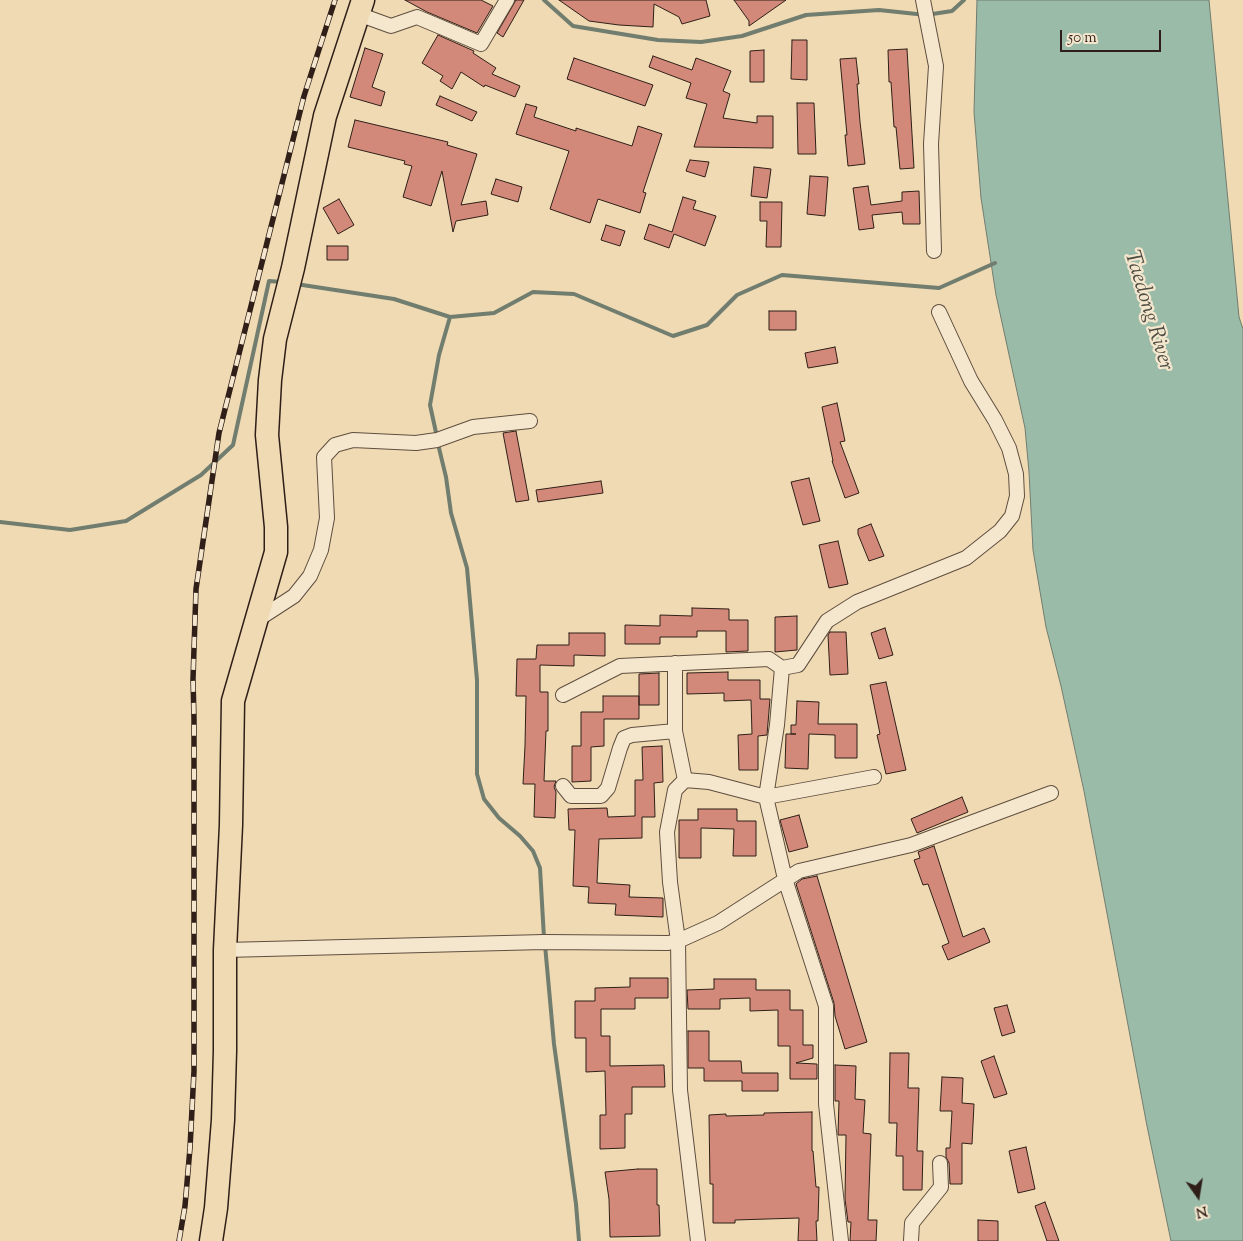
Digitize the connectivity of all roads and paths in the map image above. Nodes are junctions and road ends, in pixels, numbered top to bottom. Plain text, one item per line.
1 (507, 0) edge
2 (923, 0) edge
3 (361, 7) edge
4 (934, 251) dead end
5 (939, 312) dead end
6 (530, 421) dead end
7 (255, 622) junction
8 (675, 663) junction
9 (782, 668) junction
10 (563, 695) dead end
11 (675, 731) junction
12 (874, 777) dead end
13 (685, 780) junction
14 (563, 786) dead end
15 (1051, 793) dead end
16 (766, 797) junction
17 (785, 879) junction
18 (678, 940) junction
19 (225, 950) junction
20 (940, 1162) dead end
21 (211, 1241) edge
22 (698, 1241) edge
23 (841, 1241) edge
24 (911, 1241) edge

1 - 3 street
2 - 4 street
3 - 7 main road
5 - 9 street
6 - 7 street
7 - 19 main road
8 - 9 street
8 - 10 street
8 - 11 street
9 - 16 street
11 - 13 street
11 - 14 street
12 - 16 street
13 - 16 street
13 - 18 street
15 - 17 street
16 - 17 street
17 - 18 street
17 - 23 street
18 - 19 street
18 - 22 street
19 - 21 main road
20 - 24 street

